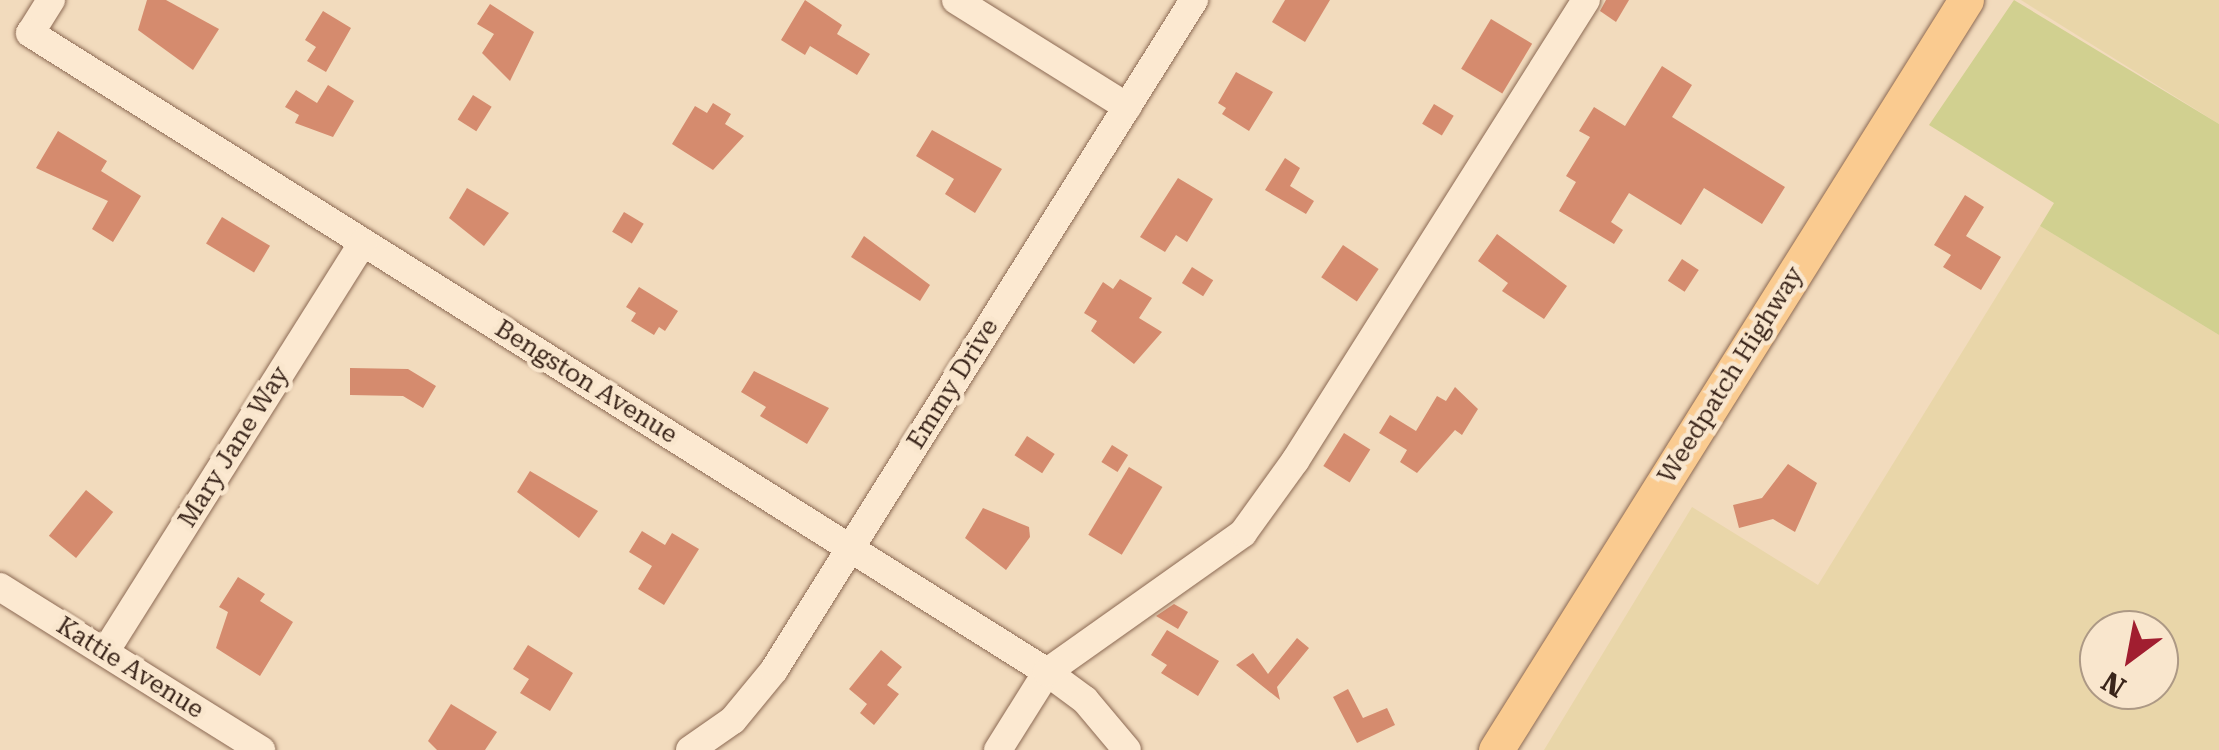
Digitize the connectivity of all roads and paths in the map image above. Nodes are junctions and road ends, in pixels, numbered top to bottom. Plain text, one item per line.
1 (50, 0) edge
2 (956, 0) edge
3 (1194, 0) edge
4 (1586, 0) edge
5 (1966, 0) edge
6 (1127, 107) junction
7 (362, 242) junction
8 (850, 548) junction
9 (0, 587) edge
10 (105, 652) junction
11 (1047, 672) junction
12 (261, 750) edge
13 (690, 750) edge
14 (998, 750) edge
15 (1127, 750) edge
16 (1496, 750) edge

1 - 7 street, Bengston Avenue
2 - 6 street
3 - 6 street, Emmy Drive
4 - 11 street
5 - 16 main road, Weedpatch Highway
6 - 8 street, Emmy Drive
7 - 8 street, Bengston Avenue
7 - 10 street, Mary Jane Way
8 - 11 street, Bengston Avenue
8 - 13 street, Emmy Drive
9 - 10 street, Kattie Avenue
10 - 12 street, Kattie Avenue
11 - 14 street
11 - 15 street, Bengston Avenue

